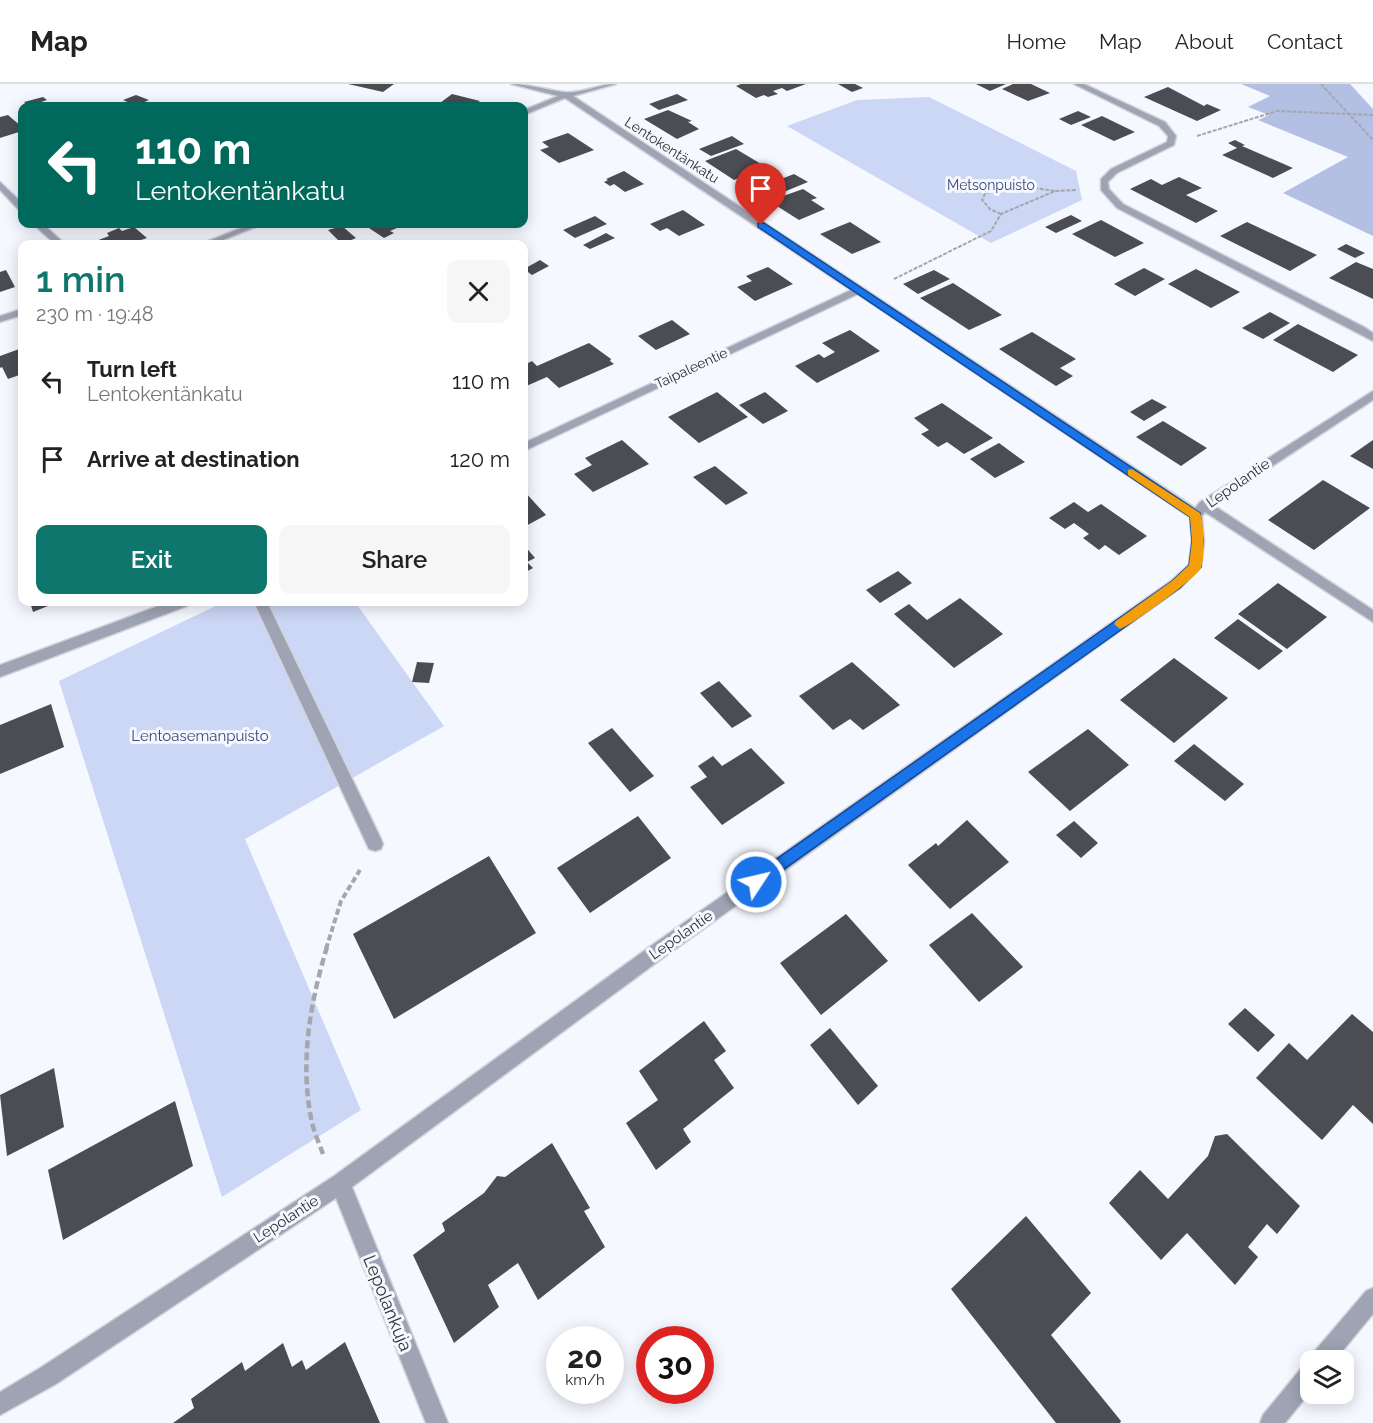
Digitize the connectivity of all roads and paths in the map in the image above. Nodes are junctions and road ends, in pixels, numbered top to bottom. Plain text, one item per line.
1 (516, 84) edge
2 (612, 84) edge
3 (1078, 84) edge
4 (1320, 84) edge
5 (566, 95) junction
6 (528, 111) edge
7 (1349, 115) junction
8 (1373, 115) edge
9 (1172, 135) junction
10 (1373, 140) edge
11 (0, 185) edge
12 (1105, 190) junction
13 (1055, 191) junction
14 (18, 204) edge
15 (1001, 214) junction
16 (42, 228) edge
17 (248, 228) edge
18 (56, 240) edge
19 (216, 240) edge
20 (859, 290) junction
21 (18, 313) edge
22 (0, 319) edge
23 (1373, 338) edge
24 (1373, 395) edge
25 (528, 445) edge
26 (1200, 510) junction
27 (171, 606) edge
28 (262, 606) edge
29 (1373, 617) edge
30 (0, 671) edge
31 (375, 844) joint
32 (323, 1155) dead end
33 (341, 1183) junction
34 (1373, 1298) edge
35 (1330, 1350) edge
36 (1300, 1387) edge
37 (0, 1404) edge
38 (437, 1423) edge
39 (1271, 1423) edge

1 - 5 street, Lentokentänkatu
2 - 5 street
3 - 9 street
4 - 7 path
5 - 6 street
5 - 20 street, Lentokentänkatu
7 - 8 path
7 - 9 path
7 - 10 path
9 - 12 street
11 - 14 street
12 - 13 path
12 - 23 street
13 - 15 path
13 - 15 path
15 - 20 path
16 - 18 street
17 - 19 street
20 - 25 street, Taipaleentie
20 - 26 street, Lentokentänkatu
21 - 22 street
24 - 26 street, Lepolantie
26 - 29 street, Lentokentänkatu
26 - 33 street, Lepolantie
27 - 30 street
28 - 31 street
31 - 32 path
33 - 37 street, Lepolantie
33 - 38 street, Lepolankuja
34 - 35 street
36 - 39 street

